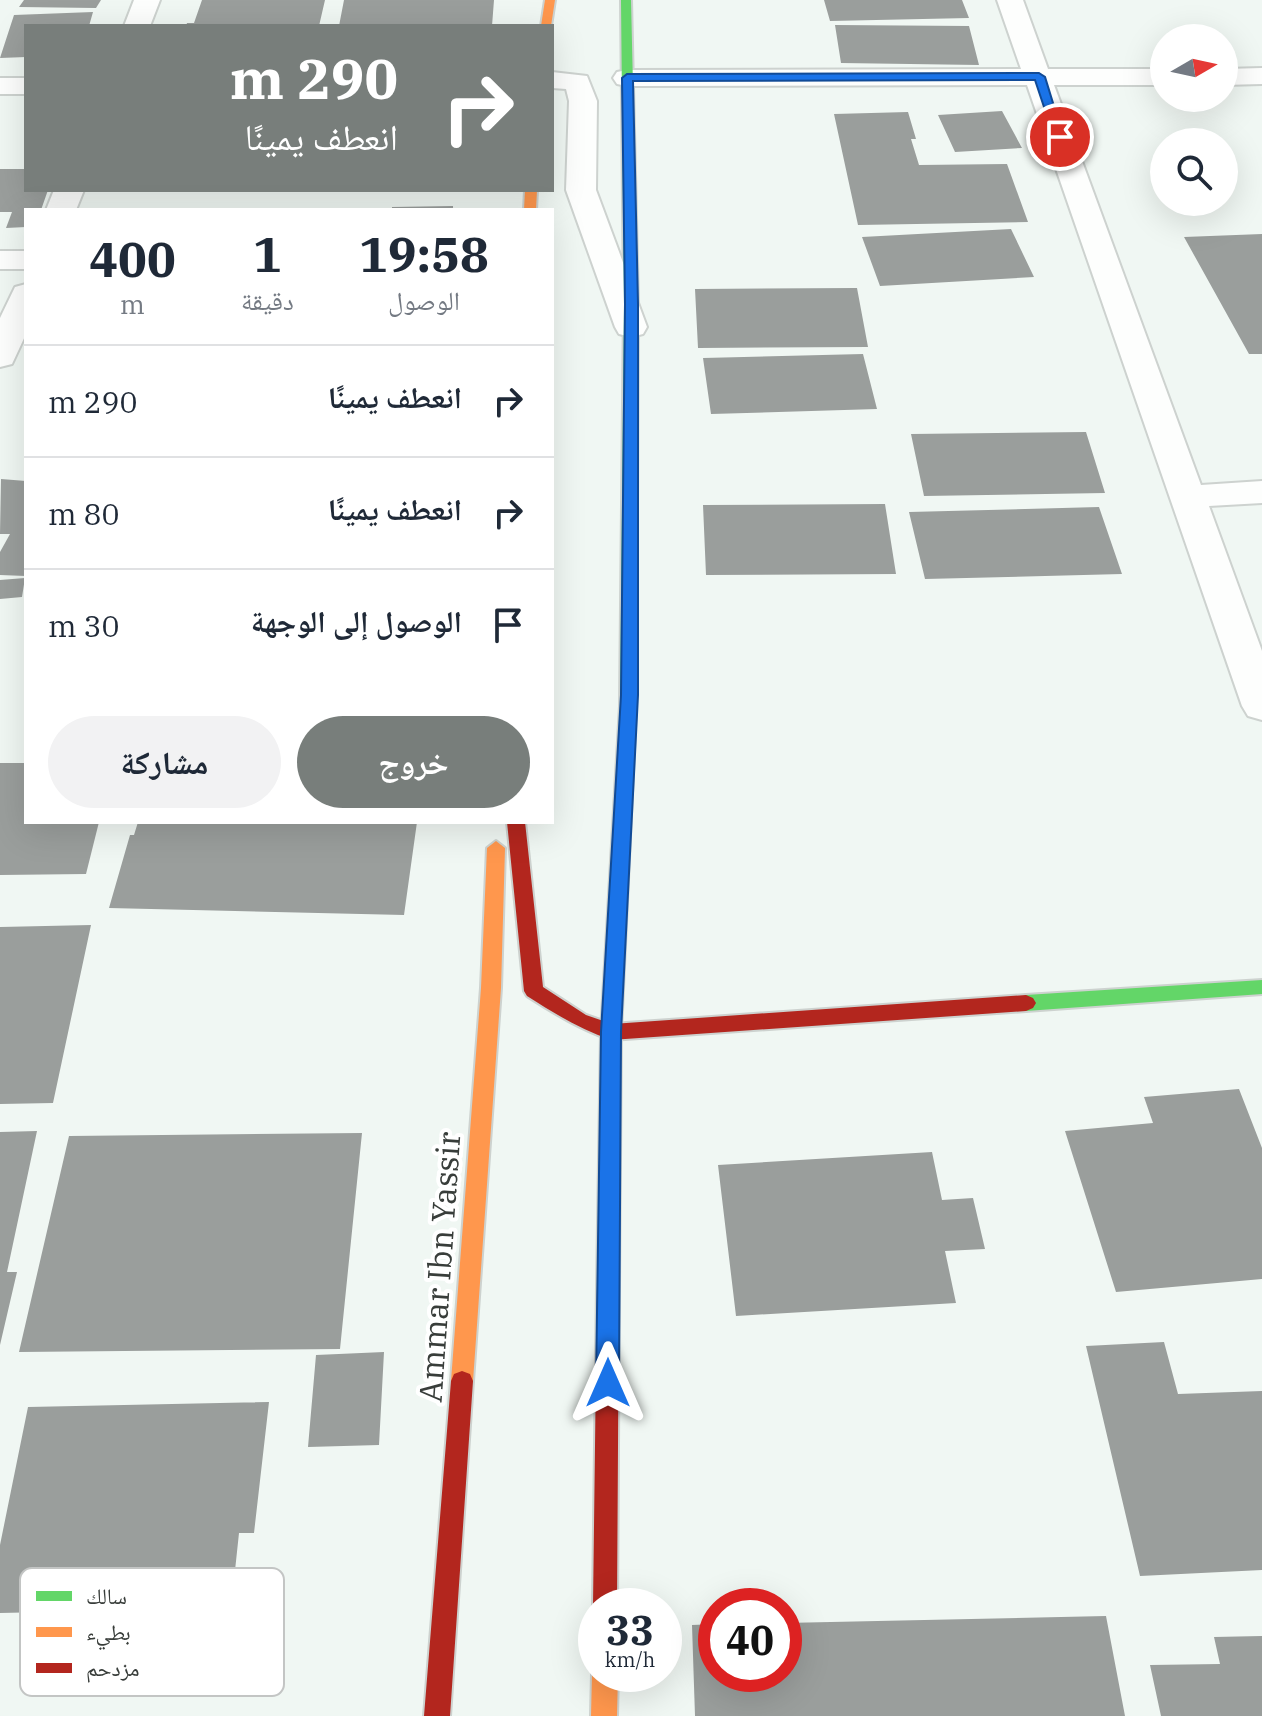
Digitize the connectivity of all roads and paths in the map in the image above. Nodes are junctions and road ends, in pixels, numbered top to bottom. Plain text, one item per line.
1 (147, 0) edge
2 (550, 0) edge
3 (626, 0) edge
4 (1010, 0) edge
5 (138, 24) edge
6 (546, 24) edge
7 (1262, 76) edge
8 (1039, 77) junction
9 (1150, 77) edge
10 (1238, 77) edge
11 (627, 78) junction
12 (554, 80) edge
13 (0, 86) edge
14 (24, 86) edge
15 (0, 260) edge
16 (24, 260) edge
17 (24, 299) edge
18 (631, 327) junction
19 (0, 357) edge
20 (1262, 492) edge
21 (1188, 497) junction
22 (1262, 706) edge
23 (497, 824) edge
24 (516, 824) edge
25 (1262, 987) edge
26 (611, 1032) junction
27 (605, 1588) edge
28 (605, 1692) edge
29 (437, 1716) edge
30 (604, 1716) edge

1 - 5 street
2 - 6 street
3 - 11 street
4 - 8 street
7 - 10 street
8 - 9 street
8 - 11 street
8 - 21 street
11 - 18 street
12 - 18 street
13 - 14 street
15 - 16 street
17 - 19 street
18 - 26 street
20 - 21 street
21 - 22 street
23 - 29 street, Ammar Ibn Yassir
24 - 26 street
25 - 26 street
26 - 27 street
28 - 30 street

